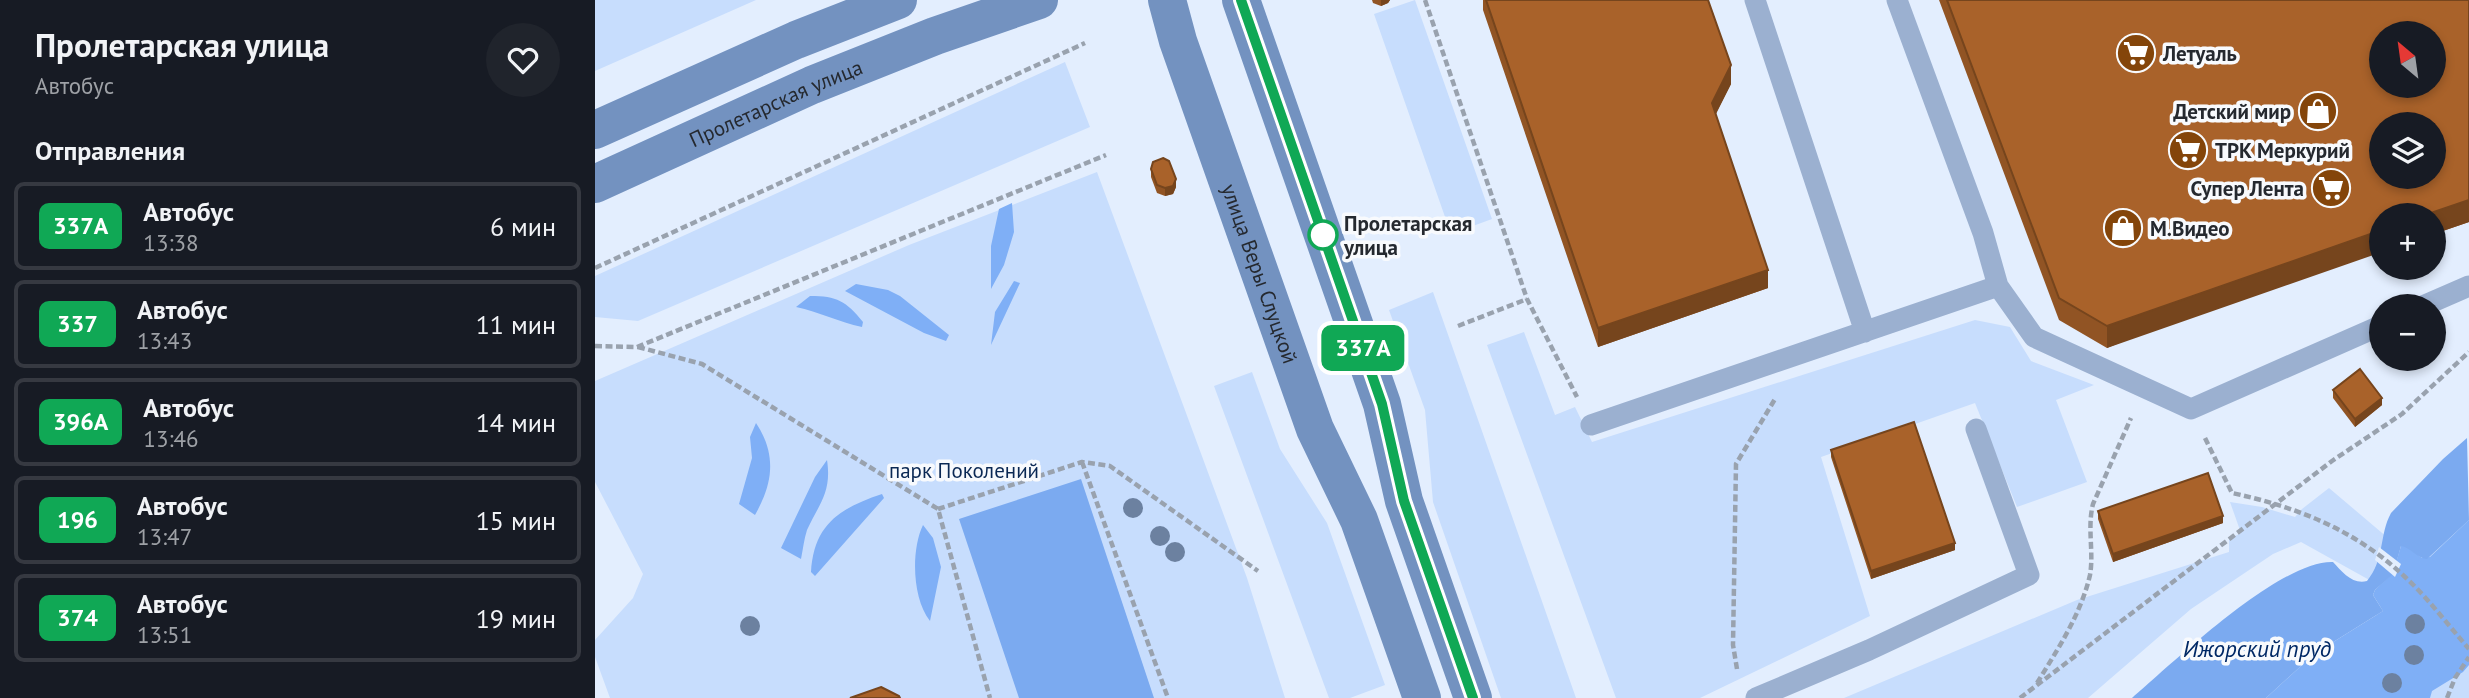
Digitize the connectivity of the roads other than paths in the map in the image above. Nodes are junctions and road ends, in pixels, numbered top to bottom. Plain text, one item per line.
1 (898, 0) edge
2 (1039, 0) edge
3 (1167, 0) edge
4 (1241, 0) edge
5 (1755, 0) edge
6 (1897, 0) edge
7 (595, 130) edge
8 (595, 184) edge
9 (1998, 286) junction
10 (2469, 286) edge
11 (2446, 296) edge
12 (2369, 330) edge
13 (1865, 332) junction
14 (1591, 425) road end
15 (1976, 429) dead end
16 (1422, 698) edge
17 (1473, 698) edge
18 (1756, 698) edge

1 - 7 street
2 - 8 street, Пролетарская улица
3 - 16 street, улица Веры Слуцкой
4 - 17 street
5 - 13 lane
6 - 9 lane
9 - 12 lane
9 - 13 lane
10 - 11 lane
13 - 14 lane
15 - 18 lane

